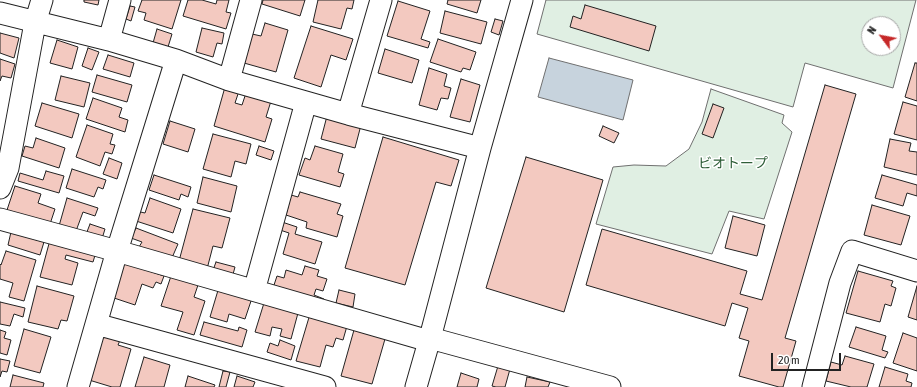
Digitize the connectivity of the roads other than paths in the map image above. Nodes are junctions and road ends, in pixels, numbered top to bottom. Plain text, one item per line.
1 (42, 0) edge
2 (120, 0) edge
3 (251, 0) edge
4 (381, 0) edge
5 (522, 0) edge
6 (0, 13) edge
7 (35, 23) junction
8 (109, 40) junction
9 (176, 60) junction
10 (229, 80) junction
11 (306, 102) junction
12 (348, 114) junction
13 (480, 148) junction
14 (0, 188) edge
15 (0, 219) edge
16 (117, 251) junction
17 (917, 271) edge
18 (257, 280) dead end
19 (96, 324) junction
20 (430, 340) junction
21 (78, 387) edge
22 (325, 387) edge
23 (416, 387) edge
24 (610, 387) edge
25 (813, 387) edge

1 - 7 street
2 - 8 street
3 - 10 street
4 - 12 street
5 - 13 street
6 - 7 street
7 - 8 street
7 - 14 street
8 - 9 street
9 - 10 street
9 - 16 street
10 - 11 street
11 - 12 street
11 - 18 street
12 - 13 street
13 - 20 street
15 - 16 street
16 - 19 street
16 - 20 street
17 - 25 street
19 - 21 street
19 - 22 street
20 - 23 street
20 - 24 street

